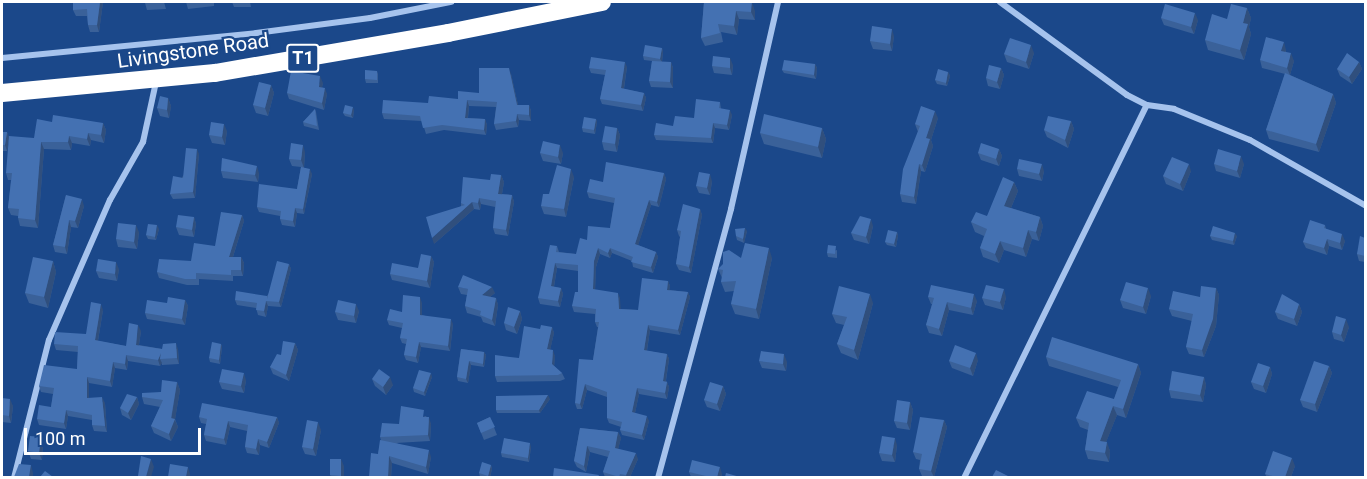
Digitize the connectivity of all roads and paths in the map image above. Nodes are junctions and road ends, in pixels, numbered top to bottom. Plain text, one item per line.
1 (451, 2) edge
2 (602, 2) edge
3 (778, 2) edge
4 (1000, 2) edge
5 (2, 58) edge
6 (156, 82) junction
7 (2, 93) edge
8 (1147, 105) junction
9 (1365, 206) edge
10 (14, 477) edge
11 (658, 477) edge
12 (964, 477) edge

1 - 5 street
2 - 6 highway, Livingstone Road / T1
3 - 11 street
4 - 8 street
6 - 7 highway, Livingstone Road / T1
6 - 10 street
8 - 9 street
8 - 12 street

